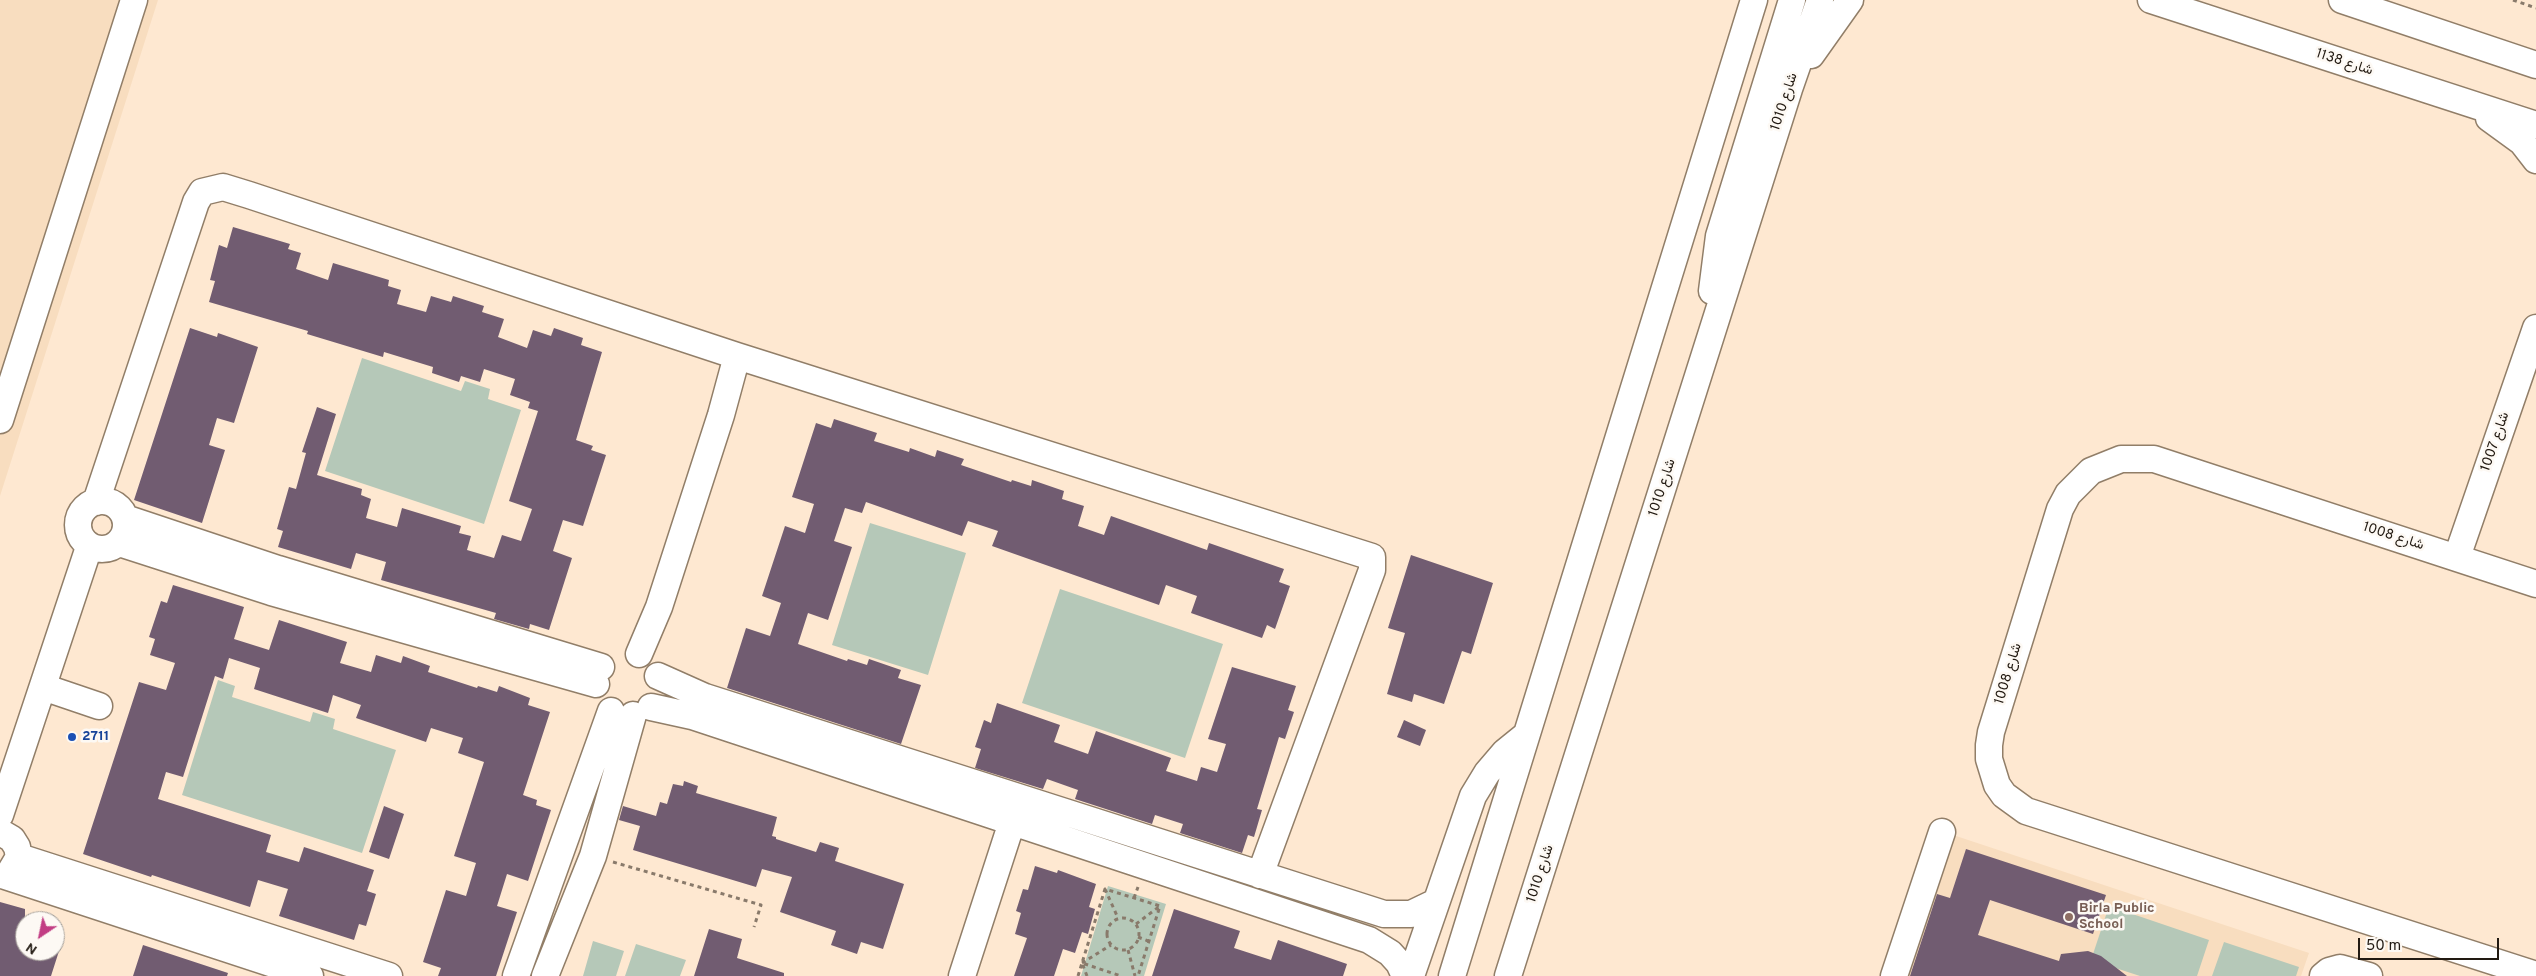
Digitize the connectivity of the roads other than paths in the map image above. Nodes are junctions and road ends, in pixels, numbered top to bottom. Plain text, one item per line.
1 (134, 0) edge
2 (1739, 0) edge
3 (1754, 0) edge
4 (1792, 0) edge
5 (1820, 0) edge
6 (1850, 0) edge
7 (2139, 0) edge
8 (2151, 0) edge
9 (2322, 0) edge
10 (2353, 4) edge
11 (2176, 8) junction
12 (1736, 62) junction
13 (2536, 65) edge
14 (1789, 89) junction
15 (2468, 103) junction
16 (2536, 125) edge
17 (2536, 160) edge
18 (2536, 328) edge
19 (736, 356) junction
20 (1704, 359) junction
21 (0, 420) edge
22 (96, 502) junction
23 (125, 518) junction
24 (118, 543) junction
25 (89, 546) junction
26 (2457, 557) junction
27 (2536, 584) edge
28 (639, 654) junction
29 (598, 675) junction
30 (658, 676) junction
31 (43, 687) junction
32 (99, 706) dead end
33 (632, 711) junction
34 (1526, 735) junction
35 (0, 815) edge
36 (1012, 822) junction
37 (0, 832) edge
38 (1942, 832) dead end
39 (8, 870) edge
40 (1260, 875) junction
41 (1436, 902) junction
42 (1371, 910) junction
43 (1359, 936) junction
44 (1515, 969) edge
45 (2536, 975) edge
46 (310, 976) edge
47 (389, 976) edge
48 (516, 976) edge
49 (545, 976) edge
50 (962, 976) edge
51 (1405, 976) edge
52 (1411, 976) edge
53 (1452, 976) edge
54 (1894, 976) edge
55 (2323, 976) edge
56 (2369, 976) edge

1 - 21 street
2 - 12 street
3 - 12 street
4 - 20 street
5 - 14 street, شارع 1010
6 - 14 street
7 - 11 street
8 - 11 street, شارع 1138
9 - 10 street
10 - 13 street
11 - 15 street, شارع 1138
12 - 34 street
14 - 20 street, شارع 1010
15 - 16 street, شارع 1138
15 - 17 street
18 - 26 street, شارع 1007
19 - 22 street
19 - 28 street
19 - 40 street
20 - 44 street, شارع 1010
22 - 23 street
22 - 25 street
23 - 24 street
23 - 29 street
24 - 25 street
24 - 29 street
25 - 31 street
26 - 27 street, شارع 1008
26 - 45 street, شارع 1008
28 - 29 street
28 - 30 street
29 - 33 street
30 - 33 street
30 - 40 street
31 - 32 street
31 - 35 street
33 - 36 street
33 - 48 street
33 - 49 street
34 - 41 street
34 - 53 street
36 - 43 street
36 - 50 street
37 - 39 street
38 - 54 street
39 - 46 street
39 - 47 street
40 - 42 street
41 - 42 street
41 - 52 street
42 - 43 street
43 - 51 street
55 - 56 street

